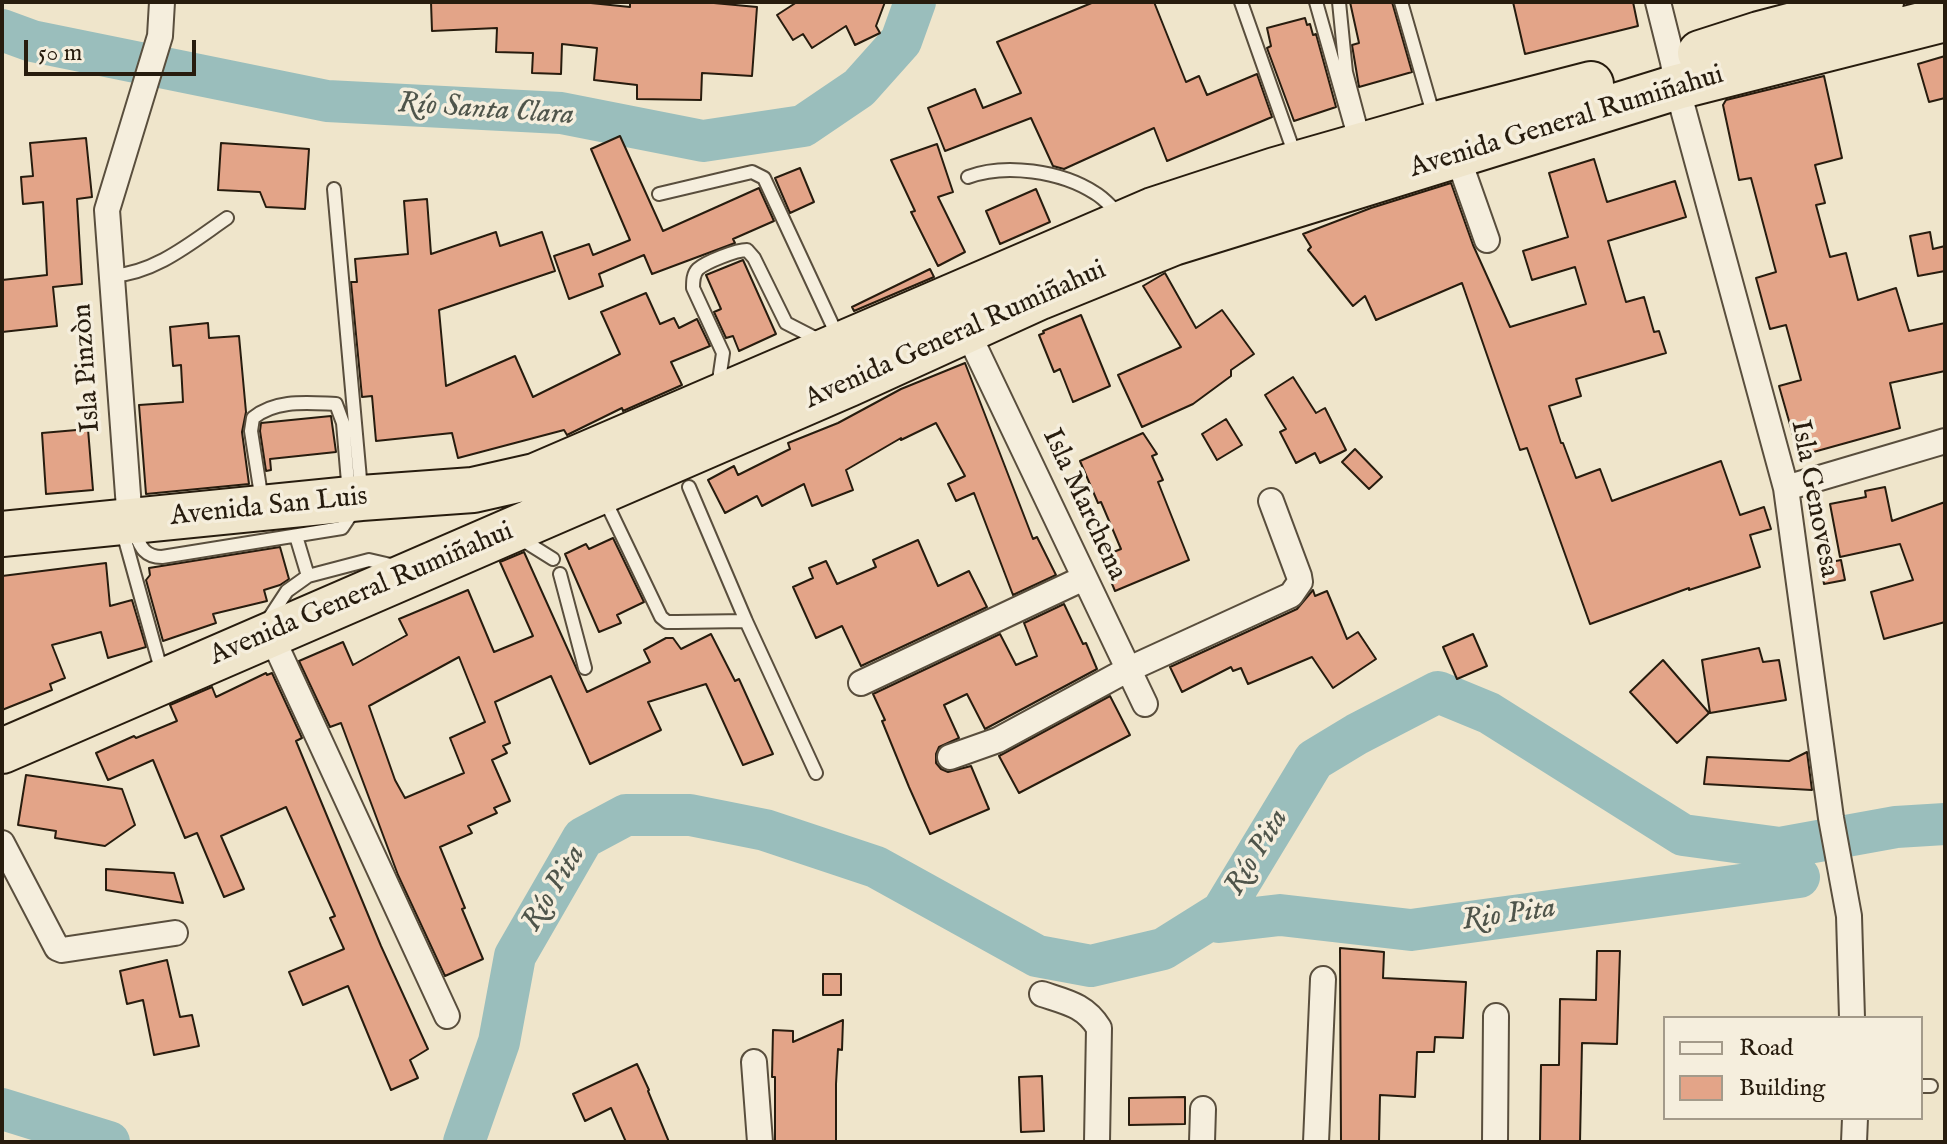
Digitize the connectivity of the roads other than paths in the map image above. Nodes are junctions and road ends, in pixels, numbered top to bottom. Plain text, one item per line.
1 (162, 2) edge
2 (1241, 2) edge
3 (1316, 2) edge
4 (1339, 2) edge
5 (1401, 2) edge
6 (1658, 2) edge
7 (1881, 2) edge
8 (1945, 19) edge
9 (1675, 74) junction
10 (1446, 139) junction
11 (1362, 145) junction
12 (1299, 165) junction
13 (968, 177) dead end
14 (334, 189) dead end
15 (659, 194) dead end
16 (227, 218) dead end
17 (1127, 221) junction
18 (1487, 240) dead end
19 (111, 276) junction
20 (967, 331) junction
21 (838, 345) junction
22 (717, 398) junction
23 (1945, 441) edge
24 (535, 476) joint
25 (689, 487) dead end
26 (1786, 488) junction
27 (601, 492) junction
28 (355, 500) junction
29 (1271, 501) dead end
30 (263, 508) junction
31 (125, 522) junction
32 (520, 527) junction
33 (2, 534) edge
34 (296, 536) junction
35 (553, 559) dead end
36 (418, 571) junction
37 (560, 574) dead end
38 (308, 576) junction
39 (1084, 578) junction
40 (746, 621) junction
41 (263, 636) junction
42 (585, 668) dead end
43 (1127, 670) junction
44 (164, 680) junction
45 (861, 683) dead end
46 (1145, 704) dead end
47 (2, 751) edge
48 (950, 757) dead end
49 (816, 773) dead end
50 (2, 843) edge
51 (175, 933) dead end
52 (1323, 979) dead end
53 (1042, 994) dead end
54 (447, 1016) dead end
55 (1496, 1016) dead end
56 (1852, 1016) edge
57 (754, 1062) dead end
58 (1203, 1109) dead end
59 (1855, 1120) edge
60 (760, 1142) edge
61 (1097, 1142) edge
62 (1202, 1142) edge
63 (1316, 1142) edge
64 (1495, 1142) edge
65 (1854, 1142) edge

1 - 19 street, Isla Pinzòn
2 - 12 lane
3 - 11 lane
4 - 11 lane
5 - 10 lane
6 - 9 street, Isla Genovesa
7 - 9 highway, Avenida General Rumiñahui
8 - 9 highway, Avenida General Rumiñahui
9 - 10 highway, Avenida General Rumiñahui
9 - 26 street, Isla Genovesa
10 - 11 highway, Avenida General Rumiñahui
10 - 18 street
10 - 20 highway, Avenida General Rumiñahui
11 - 12 highway, Avenida General Rumiñahui
12 - 17 highway, Avenida General Rumiñahui
13 - 17 lane
14 - 28 lane
15 - 21 lane
16 - 19 lane
17 - 21 highway, Avenida General Rumiñahui
19 - 31 street, Isla Pinzòn
20 - 27 highway, Avenida General Rumiñahui
20 - 39 street, Isla Marchena
21 - 22 highway, Avenida General Rumiñahui
21 - 22 lane
22 - 24 highway, Avenida General Rumiñahui
23 - 26 street
24 - 28 highway, Avenida San Luis
25 - 40 lane
26 - 56 street, Isla Genovesa
27 - 32 highway, Avenida General Rumiñahui
27 - 40 lane
28 - 30 highway, Avenida San Luis
28 - 30 lane
28 - 34 lane
29 - 43 street
30 - 31 highway, Avenida San Luis
31 - 33 highway, Avenida San Luis
31 - 34 lane
31 - 44 lane
32 - 35 lane
32 - 36 highway, Avenida General Rumiñahui
34 - 38 lane
36 - 38 lane
36 - 41 highway, Avenida General Rumiñahui
37 - 42 lane
38 - 41 lane
39 - 43 street, Isla Marchena
39 - 45 street
40 - 49 lane
41 - 44 highway, Avenida General Rumiñahui
41 - 54 street
43 - 46 street, Isla Marchena
43 - 48 street
44 - 47 highway, Avenida General Rumiñahui
50 - 51 street
52 - 63 street
53 - 61 street
55 - 64 street
57 - 60 street
58 - 62 street
59 - 65 street

